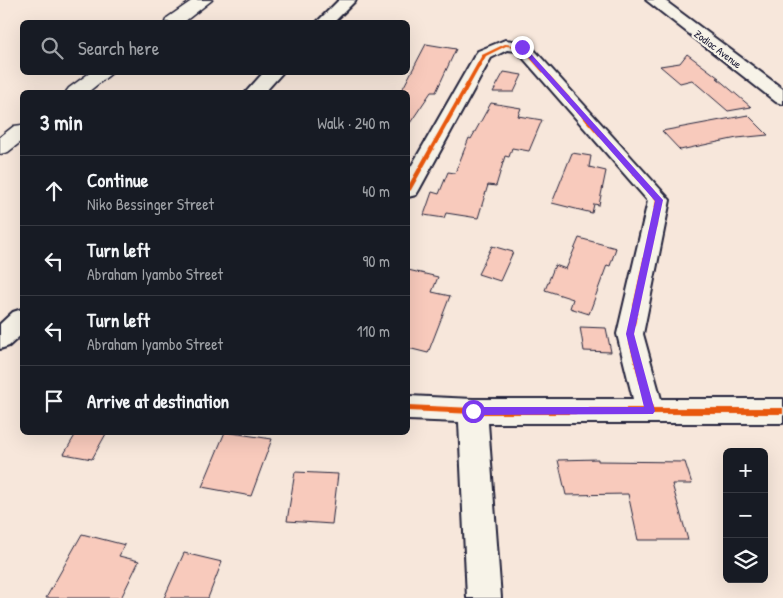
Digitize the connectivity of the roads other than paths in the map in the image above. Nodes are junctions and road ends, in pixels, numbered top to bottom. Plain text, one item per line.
1 (204, 0) edge
2 (348, 0) edge
3 (654, 0) edge
4 (176, 20) edge
5 (327, 20) edge
6 (100, 75) edge
7 (272, 75) edge
8 (79, 90) edge
9 (257, 90) edge
10 (783, 98) edge
11 (20, 132) edge
12 (0, 147) edge
13 (410, 186) edge
14 (20, 321) edge
15 (0, 339) edge
16 (410, 408) edge
17 (473, 411) junction
18 (650, 411) junction
19 (783, 412) edge
20 (484, 598) edge

1 - 4 main road
2 - 5 street
3 - 10 street, Zodiac Avenue
6 - 8 main road
7 - 9 street
11 - 12 main road
13 - 18 street
14 - 15 street
16 - 17 street
17 - 18 street
17 - 20 street
18 - 19 street

